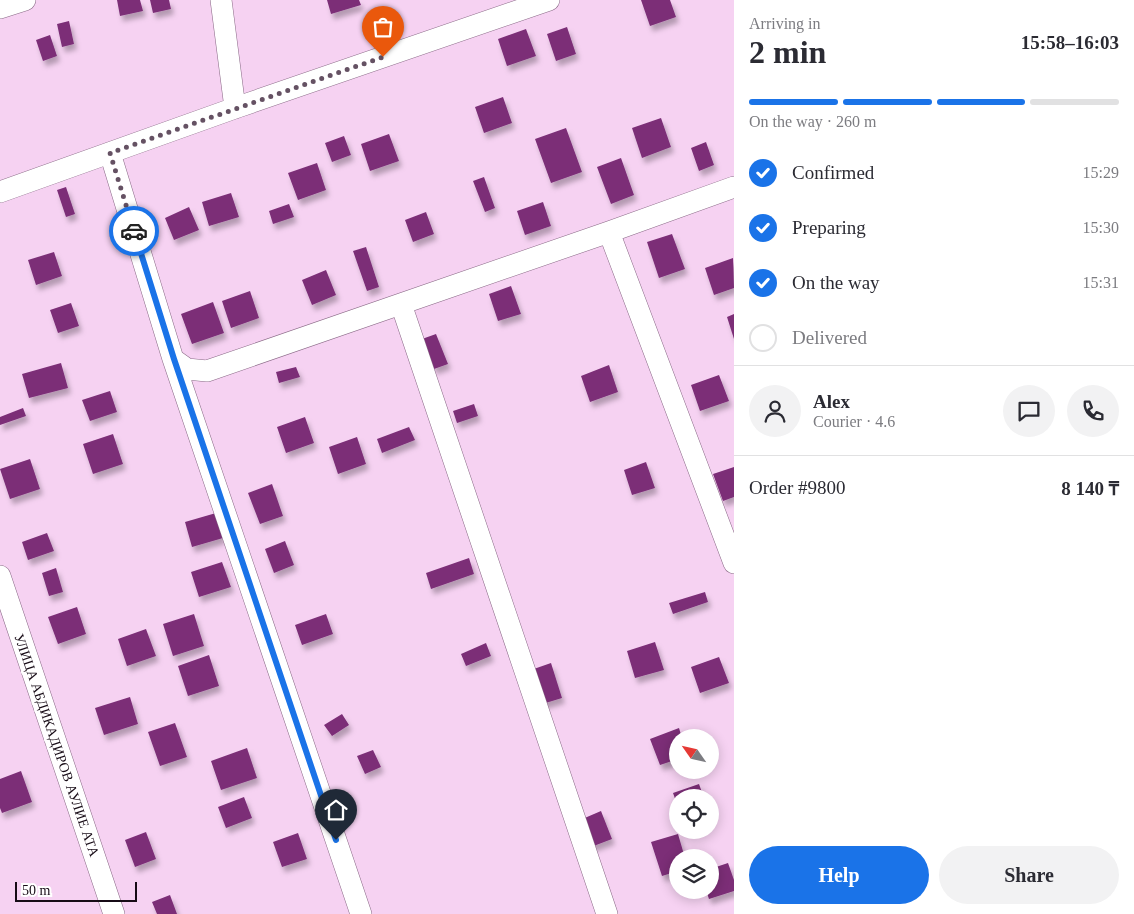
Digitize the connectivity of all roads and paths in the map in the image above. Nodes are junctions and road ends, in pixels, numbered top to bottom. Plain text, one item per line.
1 (25, 0) edge
2 (221, 0) edge
3 (549, 0) edge
4 (0, 8) edge
5 (235, 108) junction
6 (110, 153) junction
7 (734, 187) edge
8 (0, 192) edge
9 (609, 232) junction
10 (401, 304) junction
11 (174, 359) junction
12 (734, 562) edge
13 (0, 576) edge
14 (114, 914) edge
15 (361, 914) edge
16 (607, 914) edge

1 - 4 street
2 - 5 street
3 - 5 street
5 - 6 street
6 - 8 street
6 - 11 street
7 - 9 street
9 - 10 street
9 - 12 street
10 - 11 street
10 - 16 street
11 - 15 street
13 - 14 street, УЛИЦА АБДИКАДИРОВ АУЛИЕ АТА

